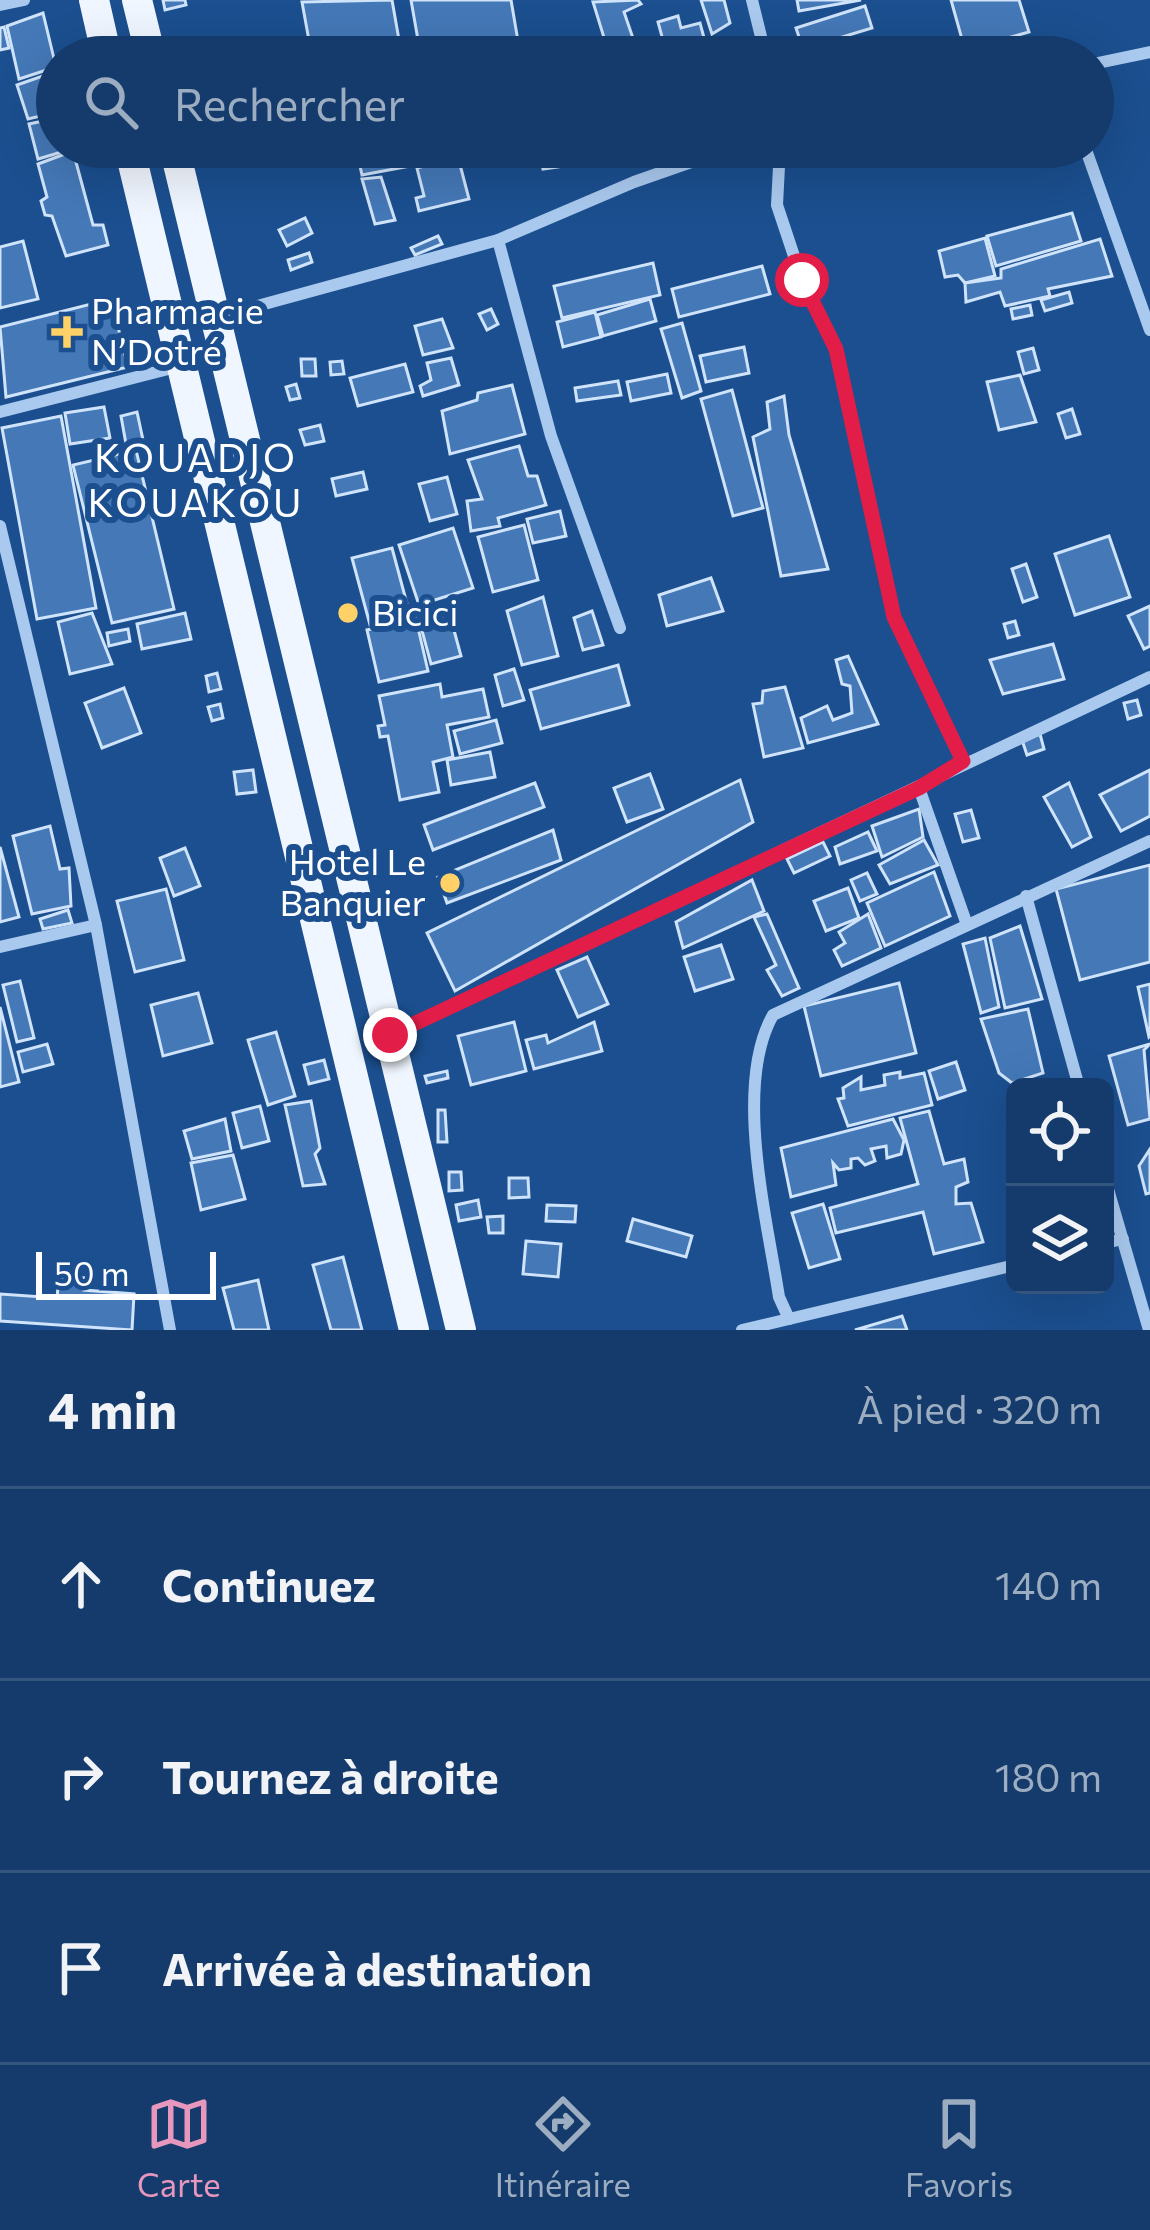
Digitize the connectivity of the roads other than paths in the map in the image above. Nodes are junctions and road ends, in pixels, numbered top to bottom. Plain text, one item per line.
1 (24, 0) edge
2 (94, 0) edge
3 (136, 0) edge
4 (752, 0) edge
5 (0, 5) edge
6 (102, 36) edge
7 (145, 36) edge
8 (761, 36) edge
9 (1150, 52) edge
10 (1114, 60) edge
11 (134, 168) edge
12 (179, 168) edge
13 (674, 168) edge
14 (779, 168) edge
15 (1092, 168) edge
16 (498, 241) junction
17 (217, 317) junction
18 (1150, 330) edge
19 (182, 366) junction
20 (0, 412) edge
21 (0, 526) edge
22 (620, 628) dead end
23 (1150, 677) edge
24 (963, 761) junction
25 (919, 788) junction
26 (1150, 841) edge
27 (1026, 896) junction
28 (966, 922) junction
29 (96, 926) junction
30 (0, 947) edge
31 (390, 1035) junction
32 (1077, 1078) edge
33 (1107, 1186) edge
34 (1123, 1239) junction
35 (1114, 1242) edge
36 (1006, 1267) edge
37 (789, 1319) junction
38 (170, 1330) edge
39 (414, 1330) edge
40 (461, 1330) edge
41 (742, 1330) edge
42 (1149, 1330) edge

1 - 5 street
2 - 6 main road
3 - 7 main road
4 - 8 street
9 - 10 street
11 - 19 main road
12 - 17 main road
13 - 16 street
14 - 24 street
15 - 18 street
16 - 17 street
16 - 22 street
17 - 31 main road
19 - 20 street
19 - 39 main road
21 - 29 street
23 - 24 street
24 - 25 street
25 - 28 street
25 - 31 street
26 - 27 street
27 - 28 street
27 - 32 street
28 - 37 street
29 - 30 street
29 - 38 street
31 - 40 main road
33 - 34 street
34 - 35 street
34 - 42 street
36 - 37 street
37 - 41 street

